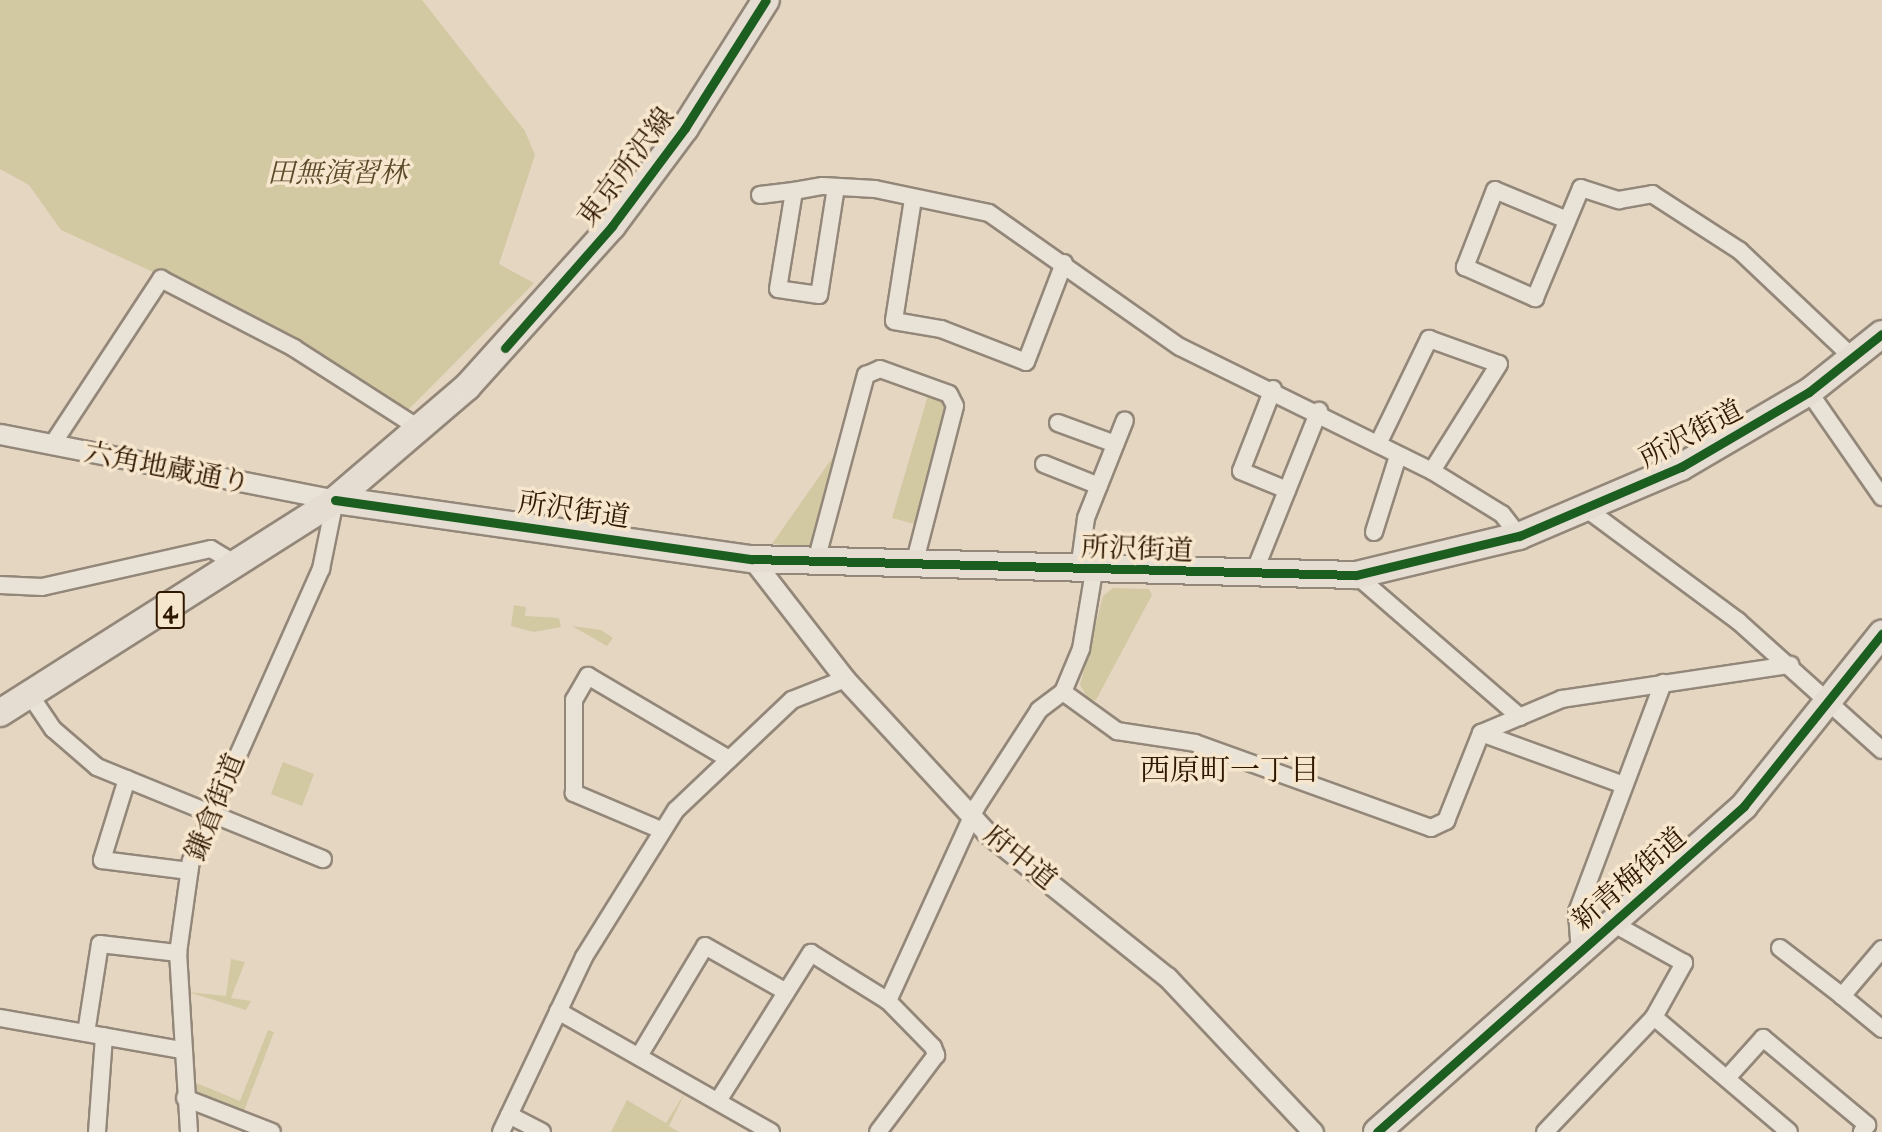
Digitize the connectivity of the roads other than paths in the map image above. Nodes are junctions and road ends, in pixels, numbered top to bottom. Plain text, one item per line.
1 (766, 0) edge
2 (836, 187) junction
3 (794, 191) junction
4 (760, 195) dead end
5 (913, 199) junction
6 (1567, 220) junction
7 (1064, 263) junction
8 (1882, 334) edge
9 (1853, 358) junction
10 (1273, 389) junction
11 (1809, 392) junction
12 (1319, 411) junction
13 (1125, 420) dead end
14 (1058, 423) dead end
15 (420, 429) junction
16 (0, 434) edge
17 (1115, 444) junction
18 (1378, 444) junction
19 (52, 445) junction
20 (1397, 459) junction
21 (1044, 464) dead end
22 (1432, 471) junction
23 (1099, 486) junction
24 (1287, 491) junction
25 (1882, 497) edge
26 (335, 500) junction
27 (1588, 510) junction
28 (1374, 532) dead end
29 (1519, 536) junction
30 (752, 559) junction
31 (816, 561) junction
32 (914, 565) junction
33 (239, 566) junction
34 (1087, 571) junction
35 (1252, 575) junction
36 (1356, 575) junction
37 (0, 585) edge
38 (1882, 634) edge
39 (1790, 665) junction
40 (845, 679) junction
41 (1663, 683) junction
42 (1063, 692) junction
43 (30, 695) junction
44 (1832, 703) junction
45 (0, 713) edge
46 (1520, 717) junction
47 (1481, 733) junction
48 (1882, 750) edge
49 (729, 759) junction
50 (127, 779) junction
51 (1624, 785) junction
52 (211, 811) junction
53 (971, 817) junction
54 (661, 830) junction
55 (323, 859) dead end
56 (189, 871) junction
57 (1614, 924) junction
58 (1780, 948) dead end
59 (1882, 949) edge
60 (178, 953) junction
61 (1580, 953) junction
62 (785, 991) junction
63 (1842, 996) junction
64 (888, 1001) junction
65 (558, 1011) junction
66 (1654, 1017) junction
67 (0, 1018) edge
68 (1882, 1029) edge
69 (0, 1031) edge
70 (86, 1033) junction
71 (103, 1036) junction
72 (181, 1049) junction
73 (639, 1056) junction
74 (1727, 1078) junction
75 (185, 1098) junction
76 (718, 1101) junction
77 (509, 1115) junction
78 (1553, 1129) edge
79 (97, 1132) edge
80 (189, 1132) edge
81 (272, 1132) edge
82 (501, 1132) edge
83 (542, 1132) edge
84 (771, 1132) edge
85 (878, 1132) edge
86 (1313, 1132) edge
87 (1377, 1132) edge
88 (1789, 1132) edge
89 (1861, 1132) edge

1 - 15 main road, 東京所沢線 / 4
2 - 3 street
2 - 3 street
2 - 5 street
3 - 4 street
5 - 7 street
5 - 7 street
6 - 6 street
6 - 9 street
7 - 10 street
8 - 9 main road, 所沢街道
9 - 11 main road, 所沢街道
10 - 12 street
10 - 24 street
11 - 25 street
11 - 27 main road, 所沢街道
12 - 18 street
12 - 24 street
13 - 17 street
14 - 17 street
15 - 19 street
15 - 26 main road, 東京所沢線 / 4
16 - 19 street, 六角地蔵通り
17 - 23 street
18 - 20 street
18 - 22 street
19 - 26 street, 六角地蔵通り
20 - 22 street
20 - 28 street
21 - 23 street
22 - 29 street
23 - 34 street
24 - 35 street
26 - 30 main road, 所沢街道
26 - 33 main road, 4
26 - 52 street, 鎌倉街道
27 - 29 main road, 所沢街道
27 - 39 street
29 - 36 main road, 所沢街道
30 - 31 main road, 所沢街道
30 - 40 street, 府中道
31 - 32 main road, 所沢街道
31 - 32 street
32 - 34 main road, 所沢街道
33 - 37 street
33 - 43 main road, 4
34 - 35 main road, 所沢街道
34 - 42 street
35 - 36 main road, 所沢街道
36 - 46 street
38 - 44 main road, 新青梅街道
39 - 41 street
39 - 44 street
40 - 49 street
40 - 53 street, 府中道
41 - 46 street
41 - 51 street
42 - 47 street
42 - 53 street
43 - 45 main road, 4
43 - 50 street
44 - 48 street
44 - 57 main road, 新青梅街道
46 - 47 street
47 - 51 street
49 - 54 street
49 - 54 street
50 - 52 street
50 - 56 street
51 - 61 street
52 - 55 street
52 - 56 street, 鎌倉街道
53 - 64 street
53 - 86 street, 府中道
54 - 65 street
56 - 60 street, 鎌倉街道
57 - 61 main road, 新青梅街道
57 - 66 street
58 - 63 street
59 - 63 street
60 - 70 street
60 - 72 street, 鎌倉街道
61 - 87 main road, 新青梅街道
62 - 64 street
62 - 73 street
62 - 76 street
63 - 68 street
64 - 85 street
65 - 73 street
65 - 77 street
66 - 74 street
66 - 78 street
67 - 69 street
67 - 70 street
70 - 71 street
71 - 72 street
71 - 79 street
72 - 75 street, 鎌倉街道
73 - 76 street
74 - 88 street
74 - 89 street
75 - 80 street, 鎌倉街道
75 - 81 street
76 - 84 street
77 - 82 street
77 - 83 street

